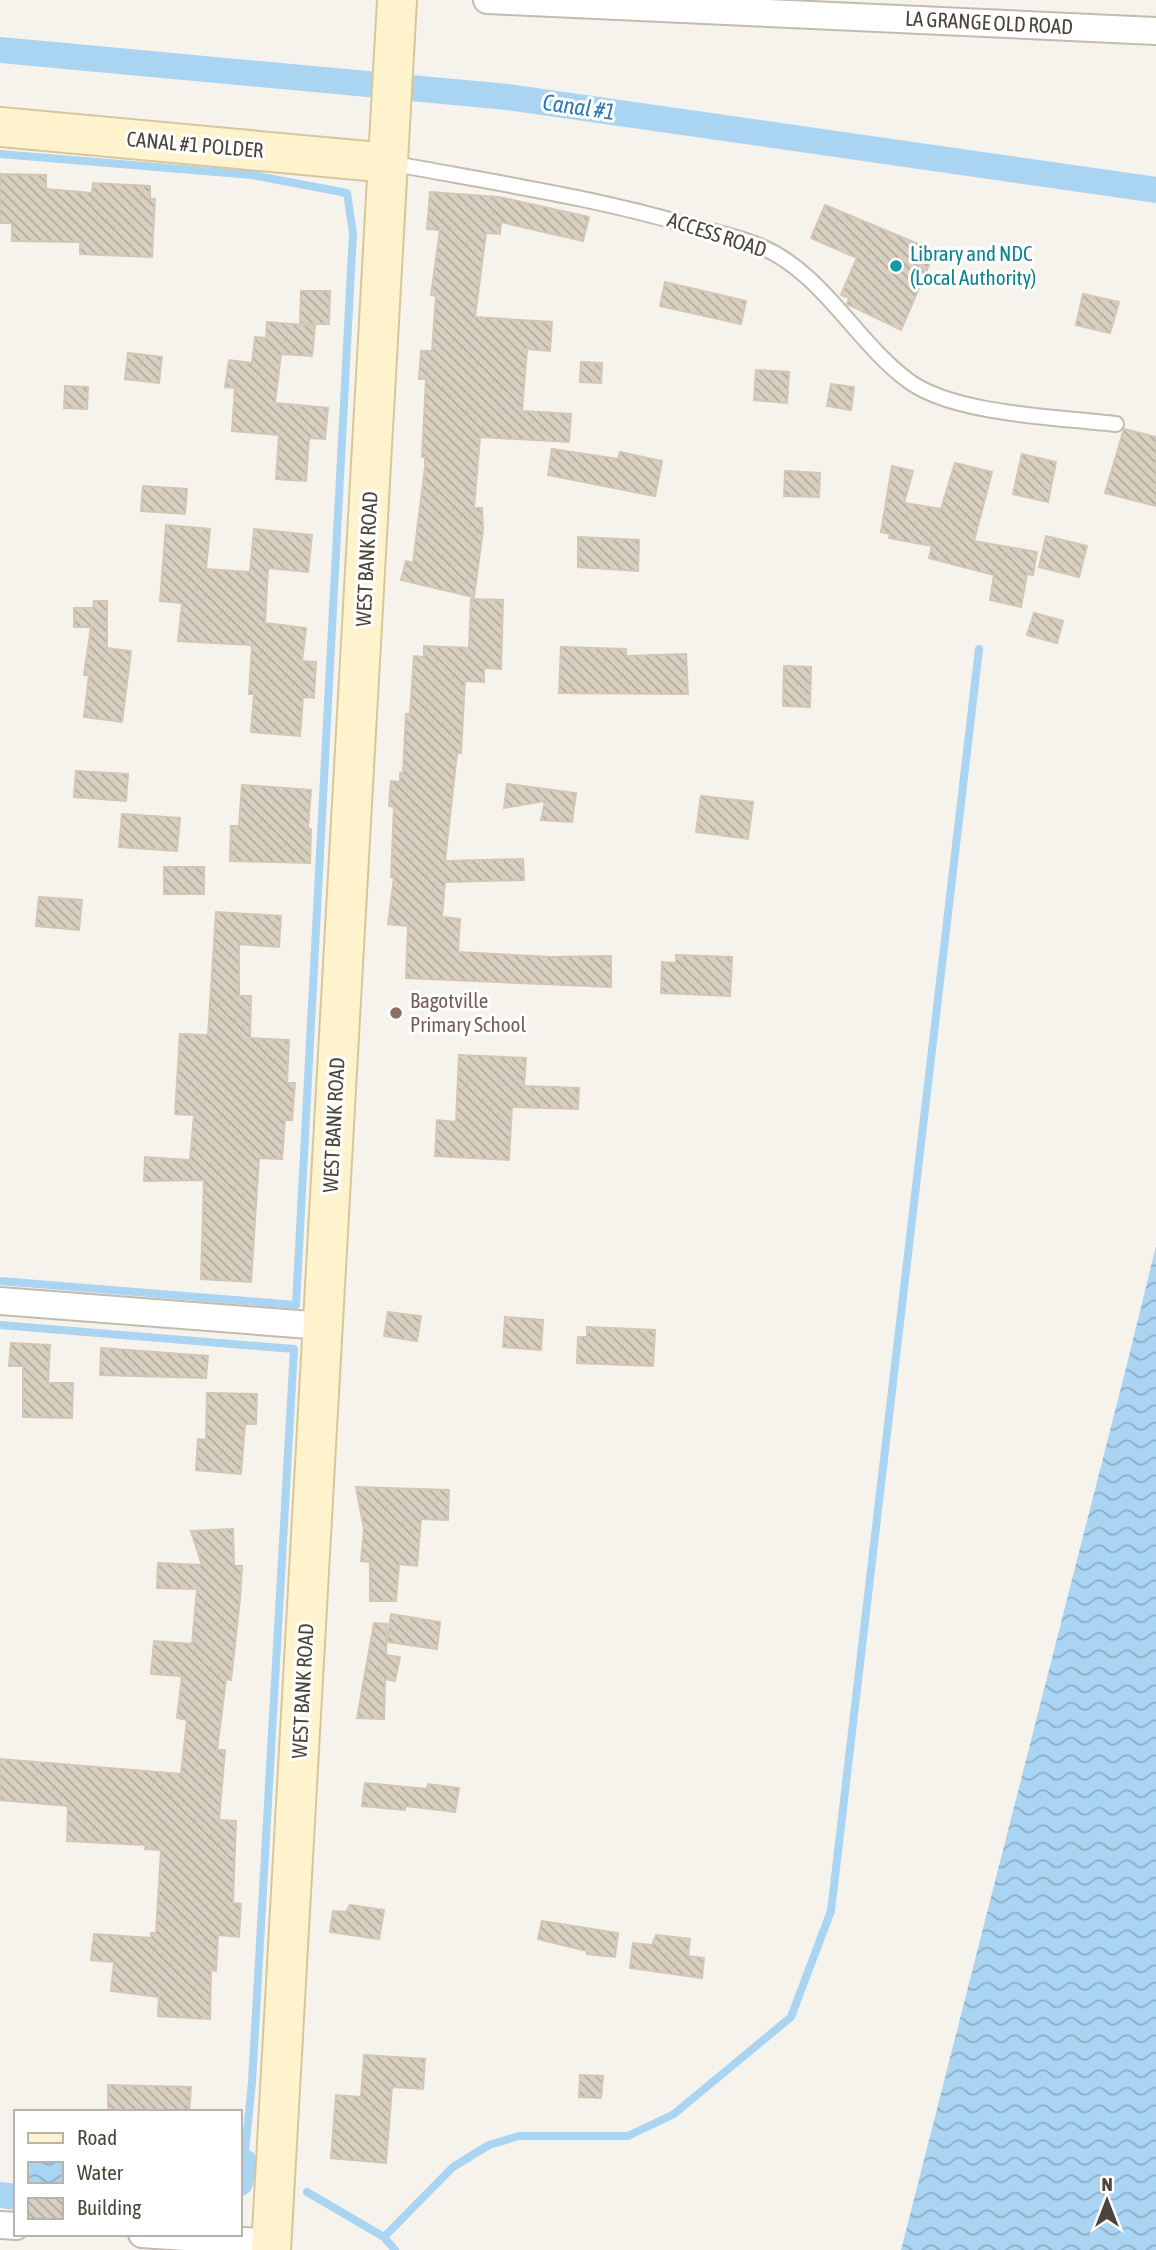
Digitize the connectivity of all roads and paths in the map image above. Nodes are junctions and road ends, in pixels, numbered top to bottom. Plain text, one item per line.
1 (487, 0) edge
2 (830, 8) edge
3 (396, 11) edge
4 (1156, 31) edge
5 (0, 127) edge
6 (390, 146) junction
7 (1116, 424) dead end
8 (0, 1301) edge
9 (323, 1326) junction
10 (162, 2236) edge
11 (272, 2247) edge

1 - 2 street, LA GRANGE OLD ROAD
2 - 4 street, LA GRANGE OLD ROAD
3 - 6 street, WEST BANK ROAD
5 - 6 street, CANAL #1 POLDER
6 - 7 lane, ACCESS ROAD
6 - 9 street, WEST BANK ROAD
8 - 9 street
9 - 11 street, WEST BANK ROAD
10 - 11 street

